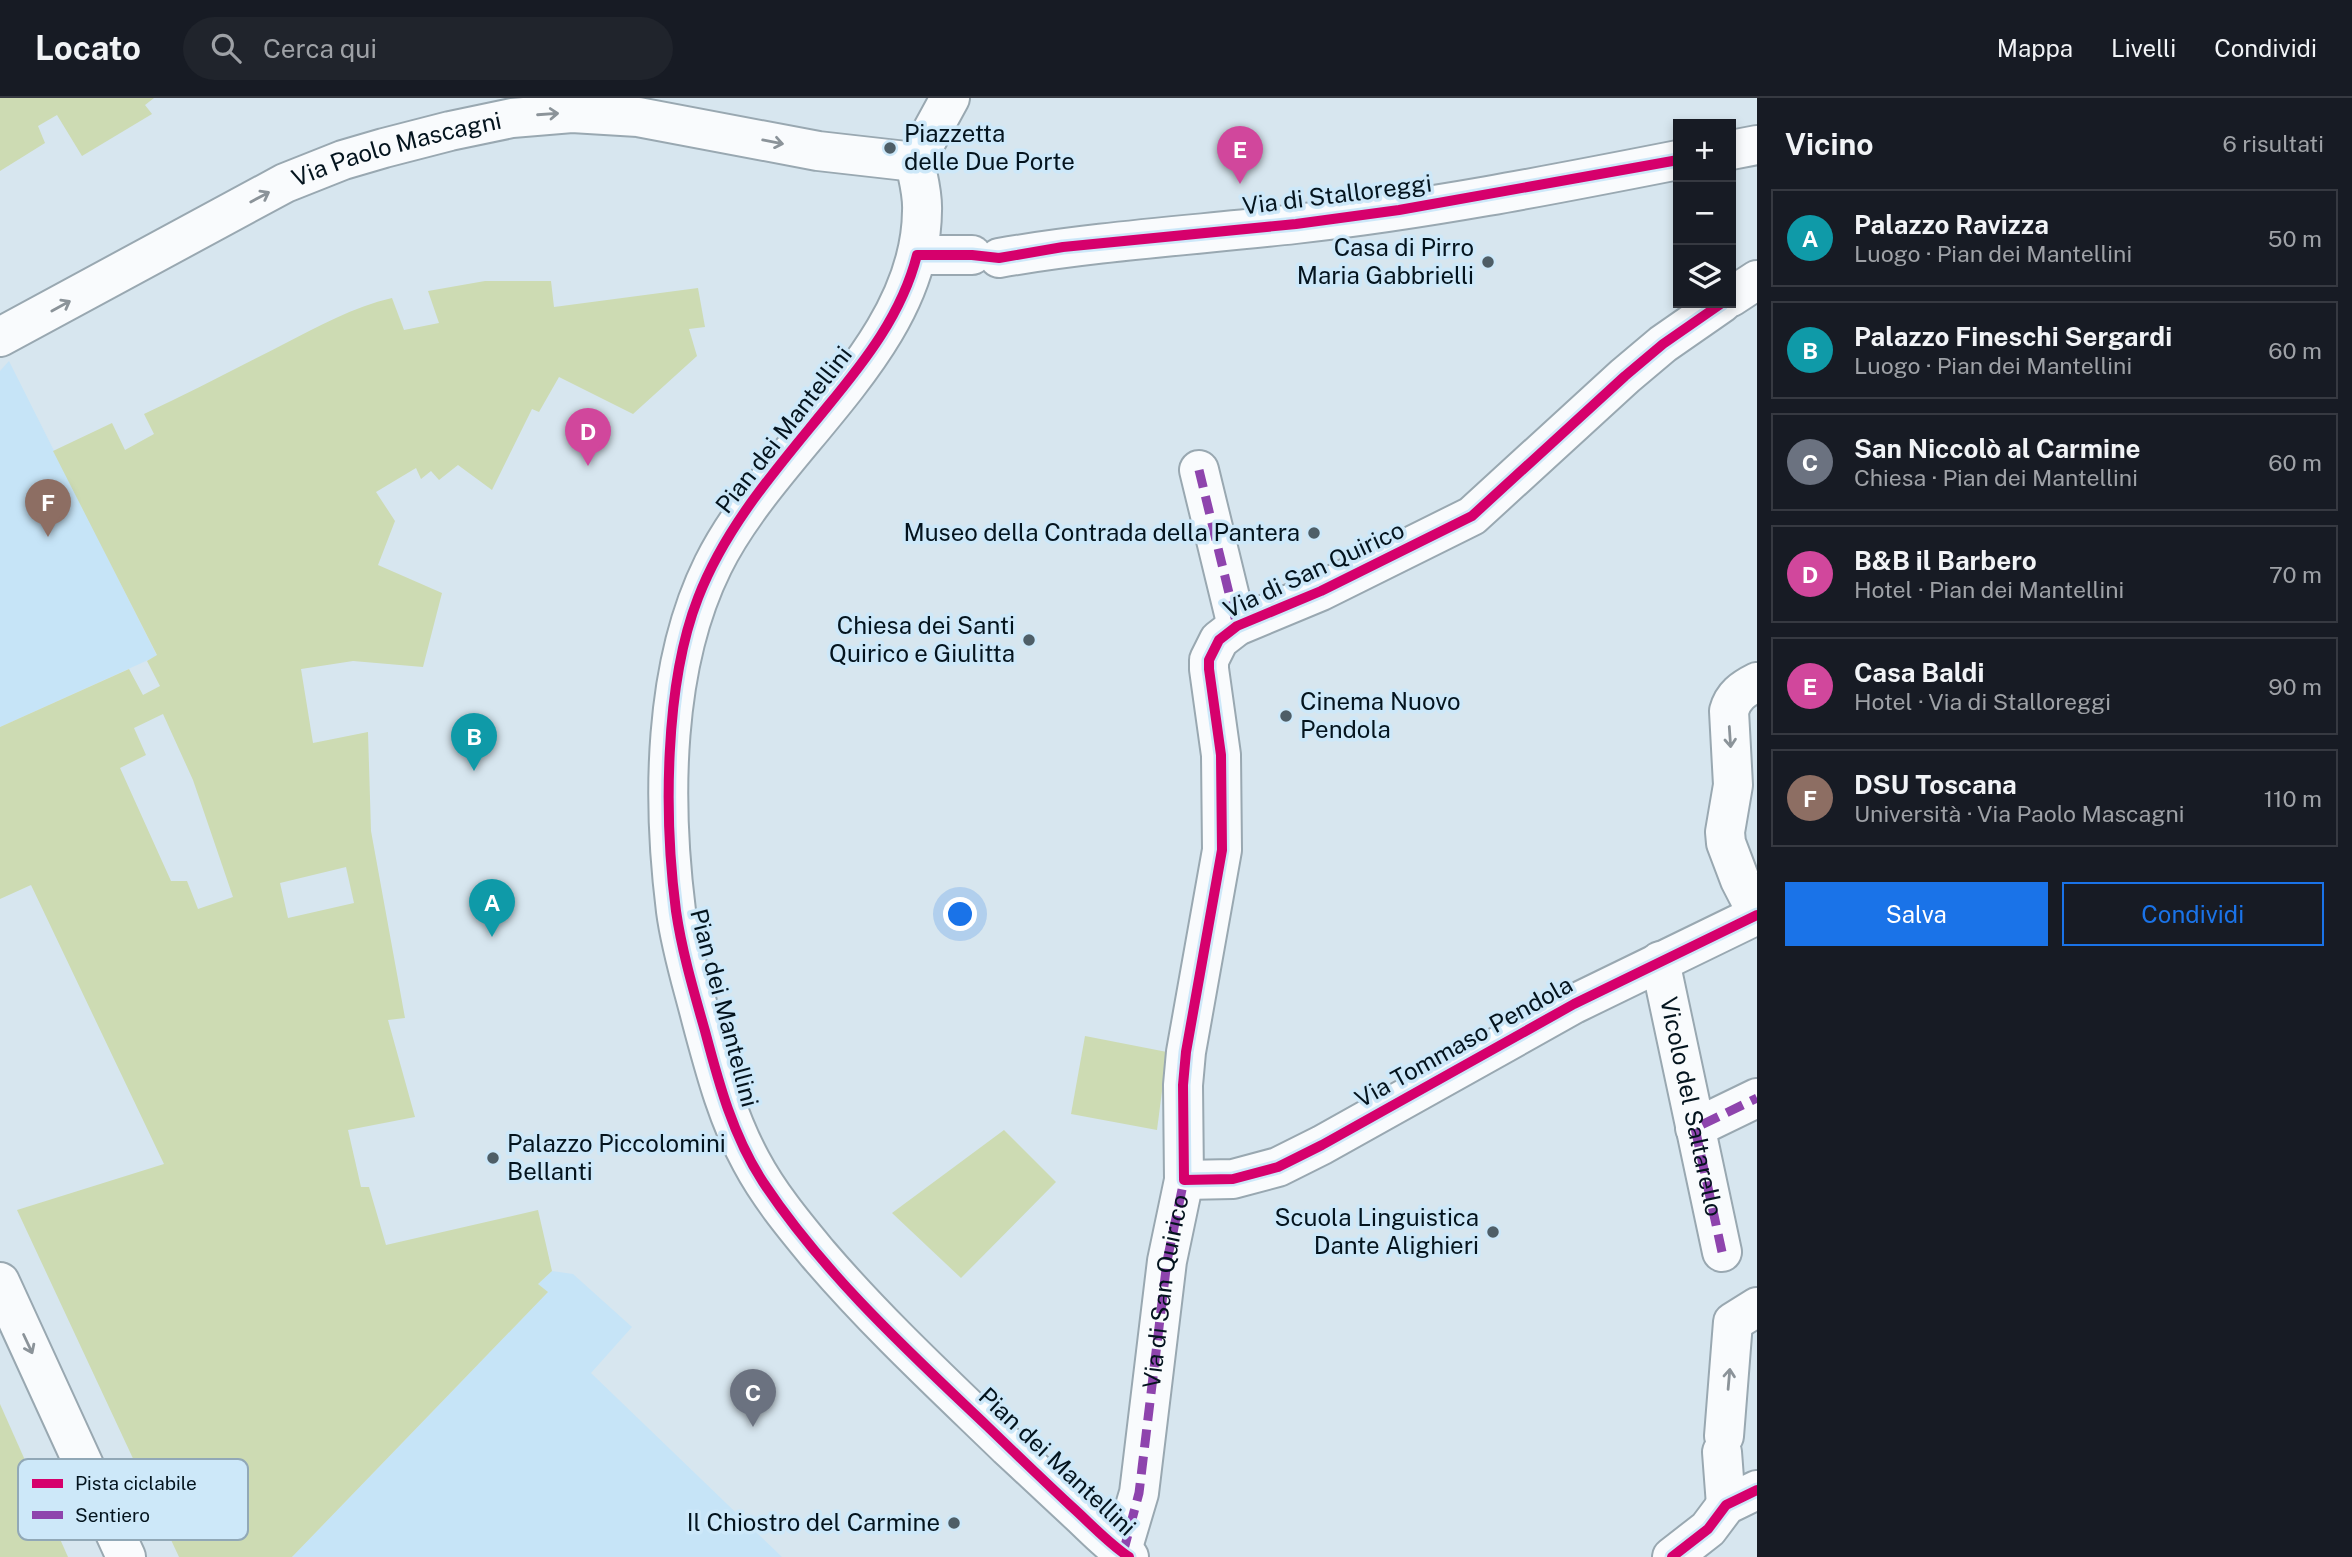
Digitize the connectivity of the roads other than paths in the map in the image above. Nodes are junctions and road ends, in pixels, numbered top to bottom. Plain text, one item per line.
1 (950, 98) edge
2 (1757, 145) edge
3 (1736, 149) edge
4 (1673, 161) edge
5 (915, 162) junction
6 (917, 255) junction
7 (1757, 280) edge
8 (1736, 294) edge
9 (1715, 308) edge
10 (0, 337) edge
11 (1199, 470) dead end
12 (1237, 626) junction
13 (1757, 682) edge
14 (1757, 914) edge
15 (1660, 961) junction
16 (1757, 1098) edge
17 (1695, 1128) junction
18 (1184, 1180) junction
19 (1722, 1252) dead end
20 (0, 1282) edge
21 (1757, 1307) edge
22 (81, 1459) edge
23 (1742, 1497) edge
24 (118, 1540) edge
25 (1124, 1556) edge
26 (126, 1557) edge
27 (1672, 1557) edge

1 - 5 street
2 - 3 street
4 - 6 street, Via di Stalloreggi
5 - 6 street, Pian dei Mantellini
10 -> 5 street, Via Paolo Mascagni
6 - 25 street, Pian dei Mantellini
7 - 8 street
9 - 12 street, Via di San Quirico
11 - 12 street, Via di San Quirico
12 - 18 street, Via di San Quirico
13 -> 14 street
14 - 15 street, Via Tommaso Pendola
15 - 17 street, Vicolo del Saltarello
15 - 18 street, Via Tommaso Pendola
16 - 17 street
17 - 19 street, Vicolo del Saltarello
18 - 25 street, Via di San Quirico
20 -> 22 street
23 -> 21 street
23 - 27 street
24 -> 26 street

